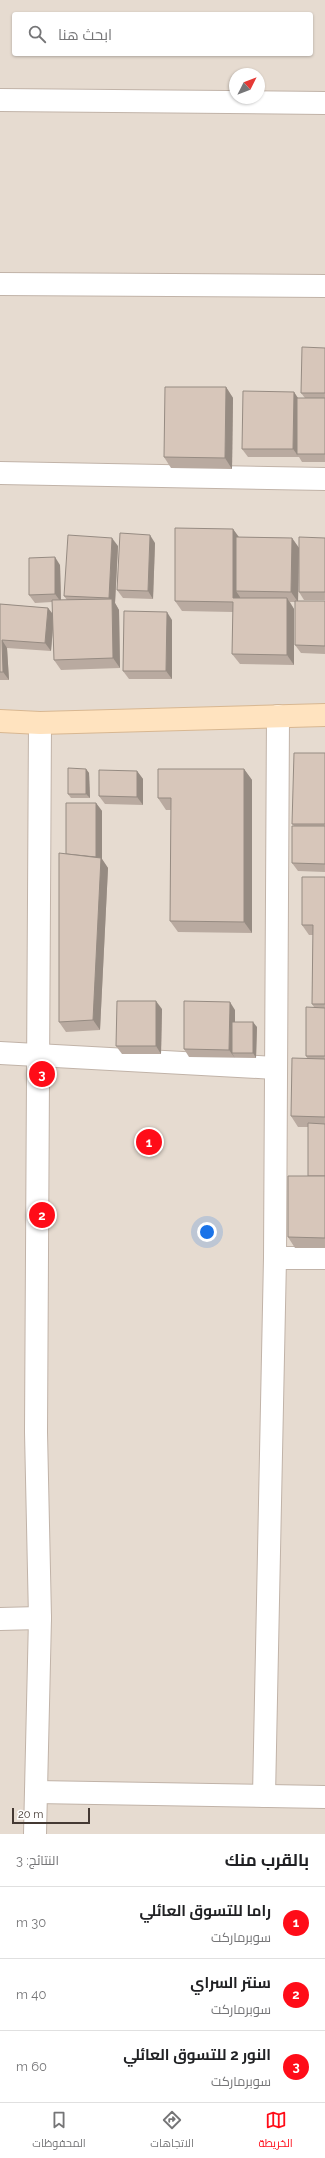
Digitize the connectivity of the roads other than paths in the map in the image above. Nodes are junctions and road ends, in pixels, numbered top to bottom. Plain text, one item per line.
1 (0, 100) edge
2 (325, 103) edge
3 (0, 284) edge
4 (325, 286) edge
5 (0, 473) edge
6 (325, 479) edge
7 (325, 715) edge
8 (278, 716) junction
9 (0, 721) edge
10 (40, 723) junction
11 (0, 1053) edge
12 (38, 1054) junction
13 (275, 1068) junction
14 (275, 1258) junction
15 (325, 1258) edge
16 (40, 1618) junction
17 (0, 1619) edge
18 (36, 1792) junction
19 (264, 1796) junction
20 (325, 1797) edge
21 (35, 1834) edge

1 - 2 street
3 - 4 street
5 - 6 street
7 - 8 street
8 - 10 street
8 - 13 street
9 - 10 street
10 - 12 street
11 - 12 street
12 - 13 street
12 - 16 street
13 - 14 street
14 - 15 street
14 - 19 street
16 - 17 street
16 - 18 street
18 - 19 street
18 - 21 street
19 - 20 street

